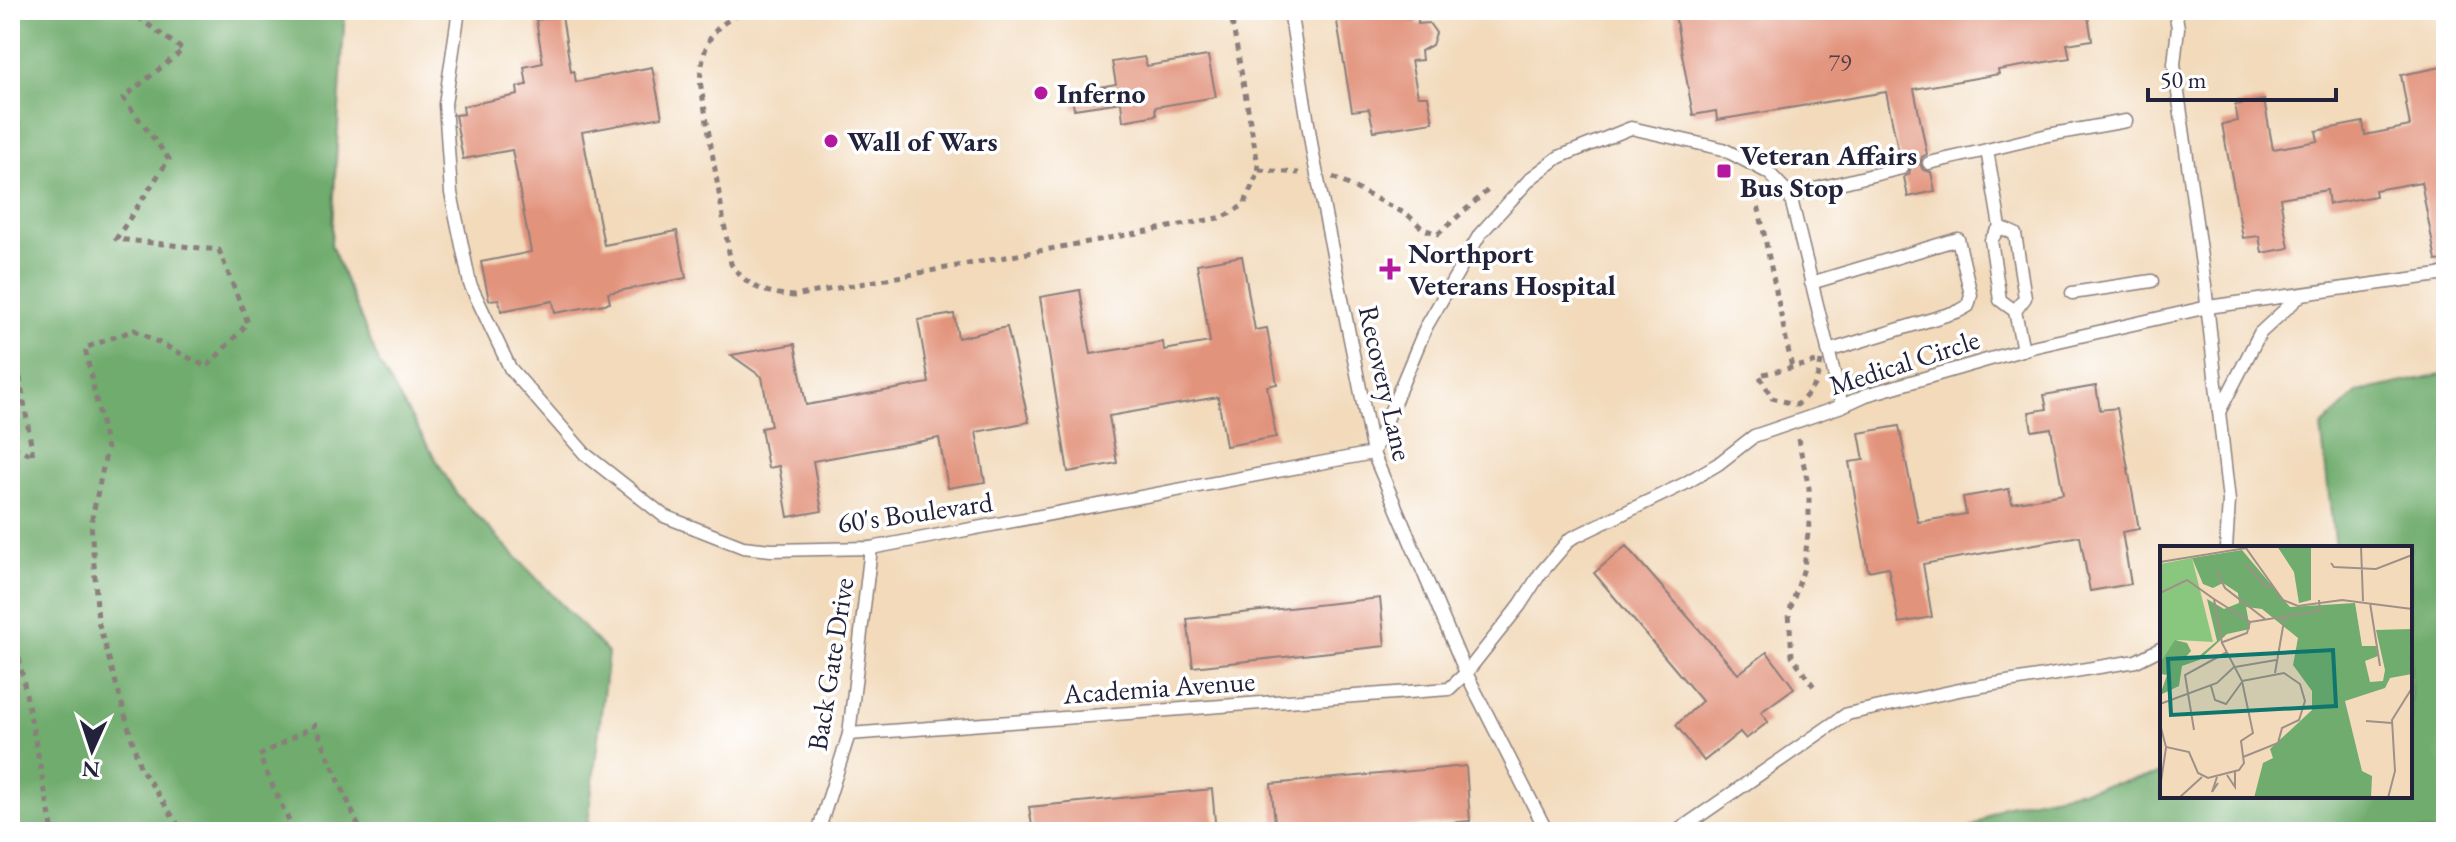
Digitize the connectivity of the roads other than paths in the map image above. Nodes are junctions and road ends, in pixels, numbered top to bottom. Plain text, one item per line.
1 (459, 10) edge
2 (1290, 10) edge
3 (2175, 10) edge
4 (2126, 121) dead end
5 (1987, 150) junction
6 (1929, 163) dead end
7 (1902, 168) dead end
8 (1790, 195) junction
9 (2000, 227) junction
10 (2446, 272) edge
11 (2152, 281) dead end
12 (1811, 283) junction
13 (2072, 293) dead end
14 (2302, 294) junction
15 (2208, 307) junction
16 (2015, 311) junction
17 (2023, 350) junction
18 (1828, 351) junction
19 (1842, 406) junction
20 (2219, 412) junction
21 (1373, 453) junction
22 (2226, 546) edge
23 (871, 548) junction
24 (2160, 649) edge
25 (1466, 673) junction
26 (849, 734) junction
27 (818, 832) edge
28 (1547, 832) edge
29 (1676, 832) edge

1 - 23 lane, 60's Boulevard
2 - 21 lane, Recovery Lane
3 - 15 lane
4 - 5 lane
5 - 6 lane
5 - 9 lane
7 - 8 lane
8 - 12 lane
8 - 21 lane
9 - 16 lane
9 - 16 lane
10 - 14 lane, Medical Circle
11 - 13 lane
12 - 18 lane
12 - 18 lane
14 - 15 lane, Medical Circle
14 - 20 lane
15 - 17 lane, Medical Circle
15 - 20 lane
16 - 17 lane
17 - 19 lane, Medical Circle
18 - 19 lane
19 - 25 lane, Medical Circle
20 - 22 lane
21 - 23 lane, 60's Boulevard
21 - 25 lane, Recovery Lane
23 - 26 lane, Back Gate Drive
24 - 29 lane
25 - 26 lane, Academia Avenue
25 - 28 lane, Recovery Lane
26 - 27 lane, Back Gate Drive

